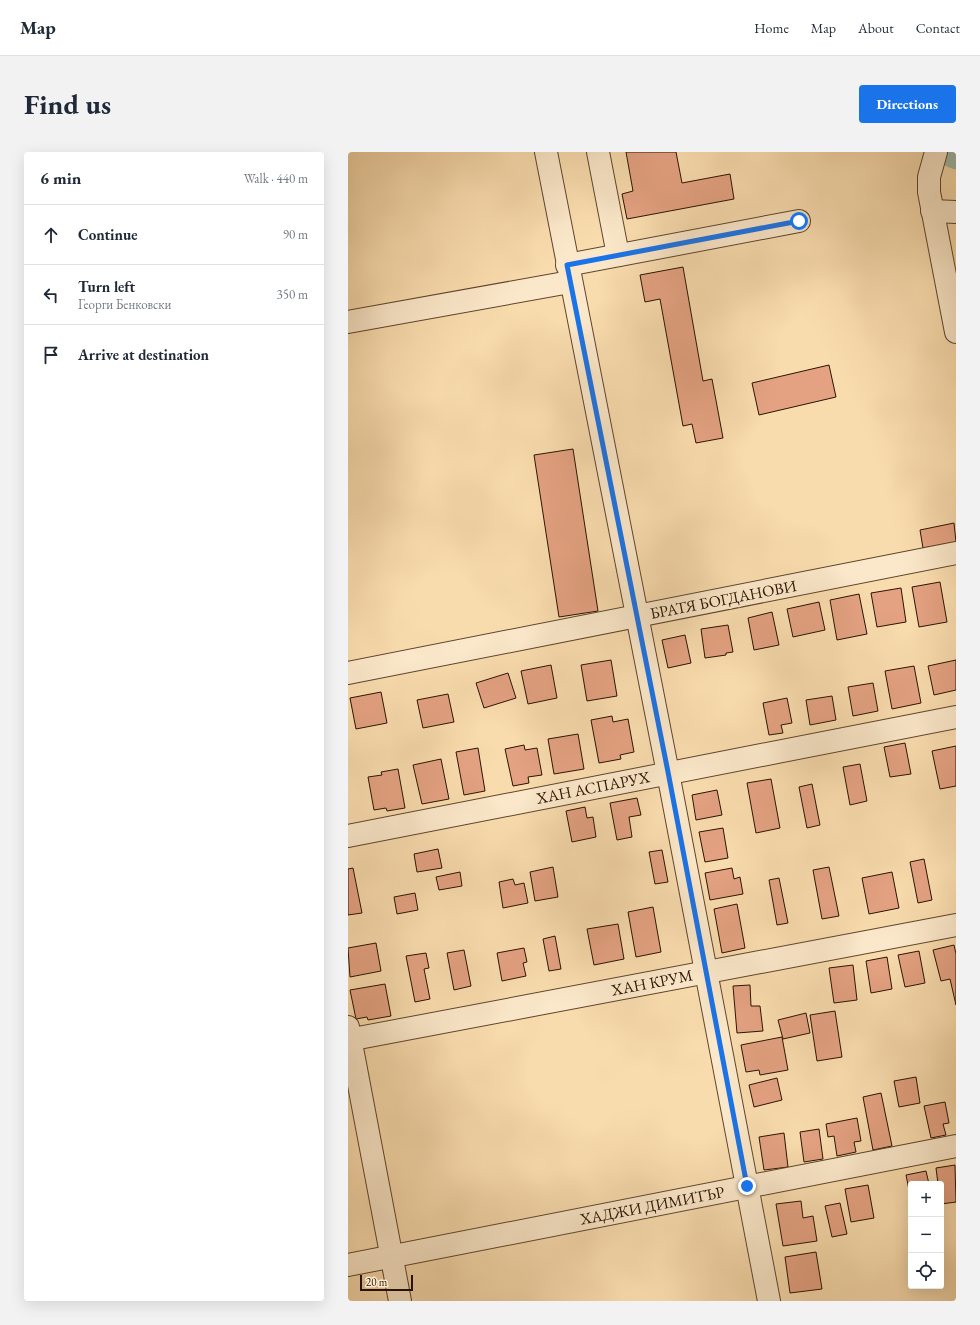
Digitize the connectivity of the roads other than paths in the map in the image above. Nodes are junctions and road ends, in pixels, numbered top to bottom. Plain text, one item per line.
1 (546, 152) edge
2 (598, 152) edge
3 (936, 152) edge
4 (932, 211) junction
5 (956, 212) edge
6 (799, 221) dead end
7 (618, 255) junction
8 (569, 274) junction
9 (348, 322) edge
10 (956, 332) edge
11 (956, 553) edge
12 (637, 616) junction
13 (348, 673) edge
14 (956, 717) edge
15 (668, 772) junction
16 (348, 836) edge
17 (956, 925) edge
18 (706, 971) junction
19 (349, 1036) edge
20 (956, 1146) edge
21 (747, 1186) junction
22 (391, 1256) junction
23 (348, 1265) edge
24 (400, 1301) edge
25 (769, 1301) edge

1 - 8 street
2 - 7 street
3 - 4 street
4 - 5 street
4 - 10 street
6 - 7 street
7 - 8 street
8 - 9 street
8 - 12 street
11 - 12 street, БРАТЯ БОГДАНОВИ
12 - 13 street, БРАТЯ БОГДАНОВИ
12 - 15 street
14 - 15 street, ХАН АСПАРУХ
15 - 16 street, ХАН АСПАРУХ
15 - 18 street
17 - 18 street, ХАН КРУМ
18 - 19 street, ХАН КРУМ
18 - 21 street
19 - 22 street
20 - 21 street, ХАДЖИ ДИМИТЪР
21 - 22 street, ХАДЖИ ДИМИТЪР
21 - 25 street
22 - 23 street, ХАДЖИ ДИМИТЪР
22 - 24 street

